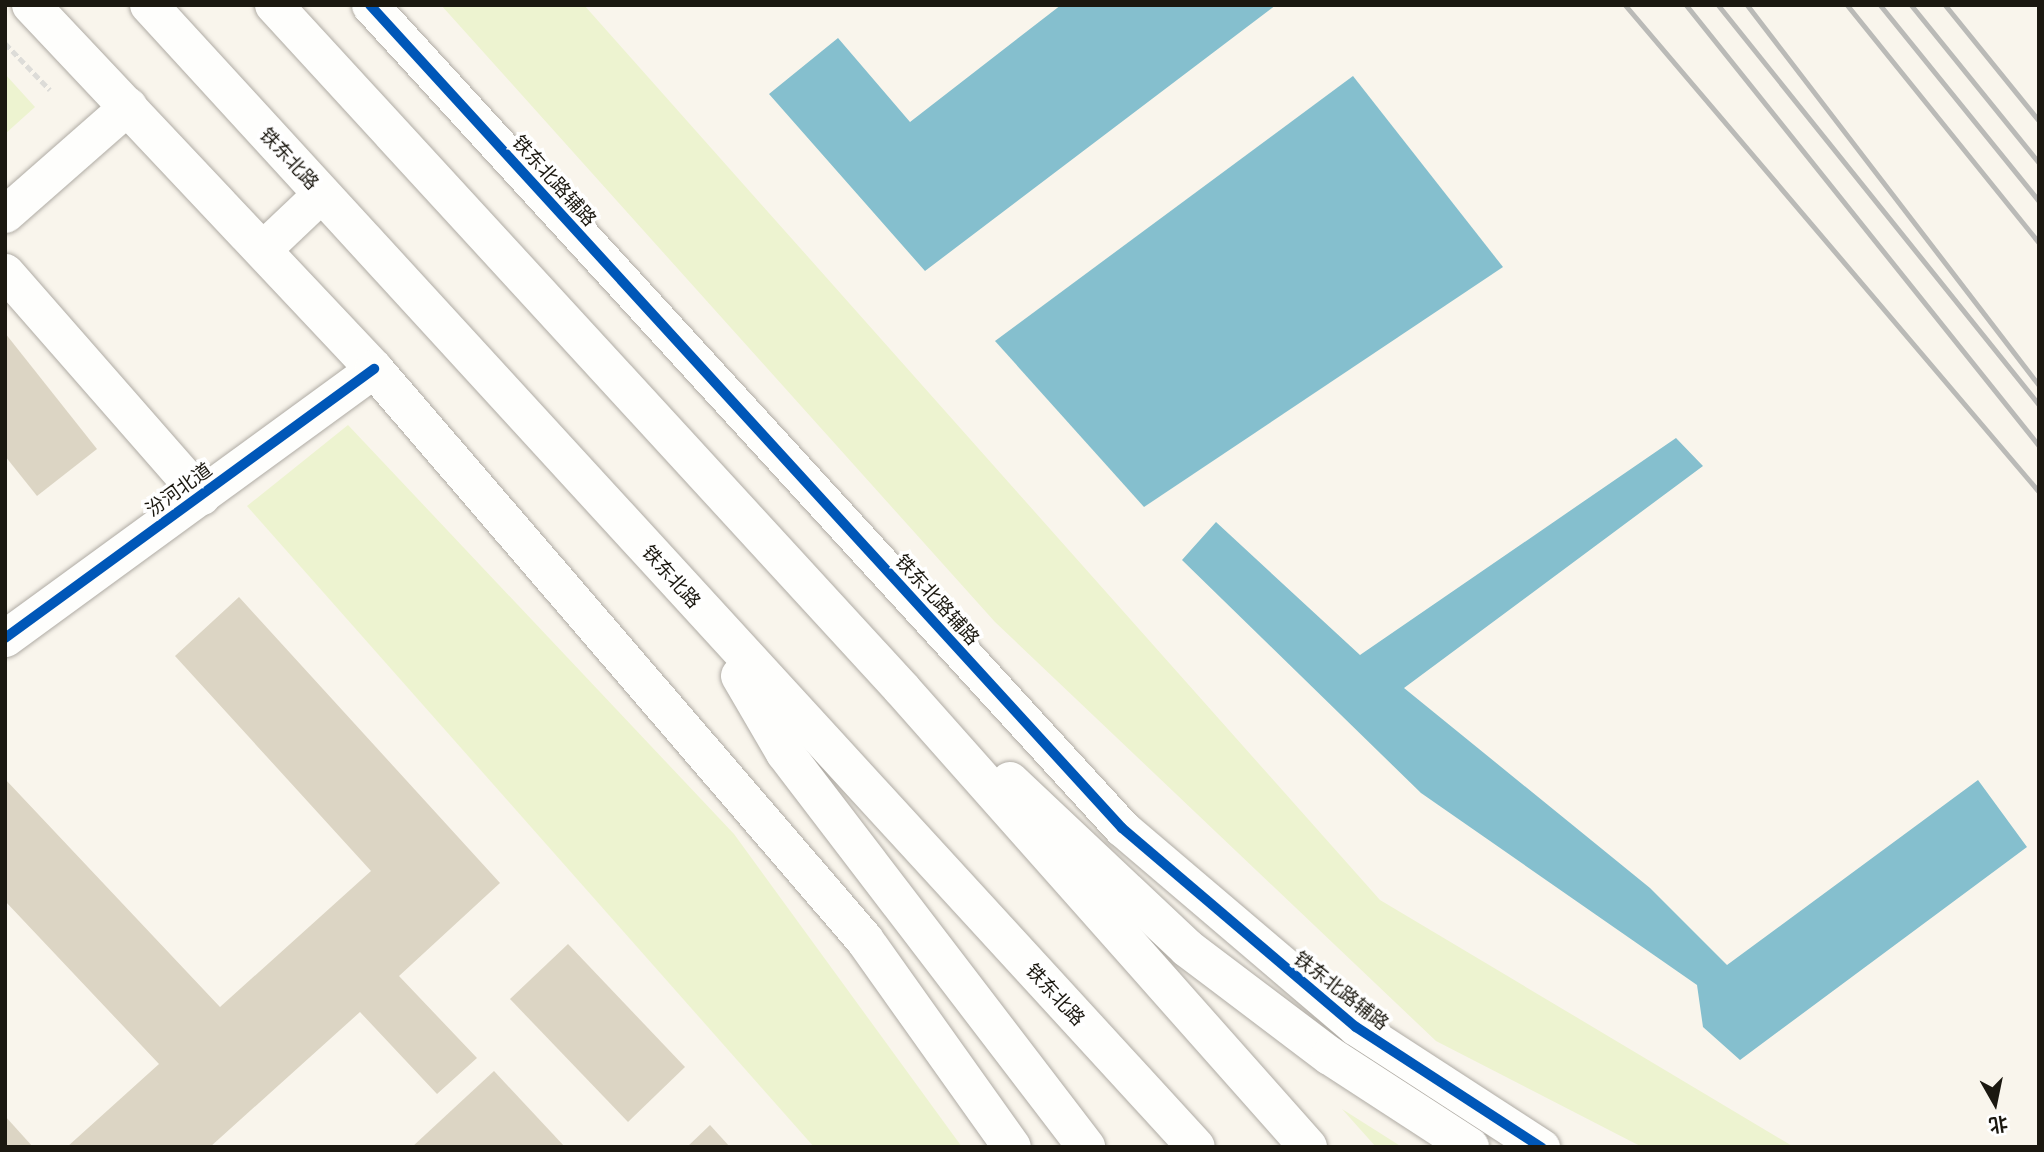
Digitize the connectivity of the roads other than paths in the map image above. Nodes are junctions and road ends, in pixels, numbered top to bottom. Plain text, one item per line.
1 (31, 5) edge
2 (149, 5) edge
3 (274, 5) edge
4 (370, 5) edge
5 (128, 106) junction
6 (321, 194) junction
7 (5, 214) edge
8 (264, 248) junction
9 (5, 272) edge
10 (374, 369) junction
11 (201, 496) junction
12 (701, 611) junction
13 (5, 638) edge
14 (902, 689) junction
15 (1012, 1147) edge
16 (1086, 1147) edge
17 (1196, 1147) edge
18 (1308, 1147) edge
19 (1470, 1147) edge
20 (1541, 1147) edge

1 - 5 main road
2 - 6 main road, 铁东北路
3 - 14 main road
4 - 20 street, 铁东北路辅路
5 - 7 street
5 - 8 main road
6 - 8 street
6 - 12 main road, 铁东北路
8 - 10 main road
9 - 11 street
10 - 11 street, 汾河北道
10 - 15 main road
11 - 13 street, 汾河北道
12 - 16 main road
12 - 17 main road, 铁东北路
14 - 18 main road
14 - 19 main road

